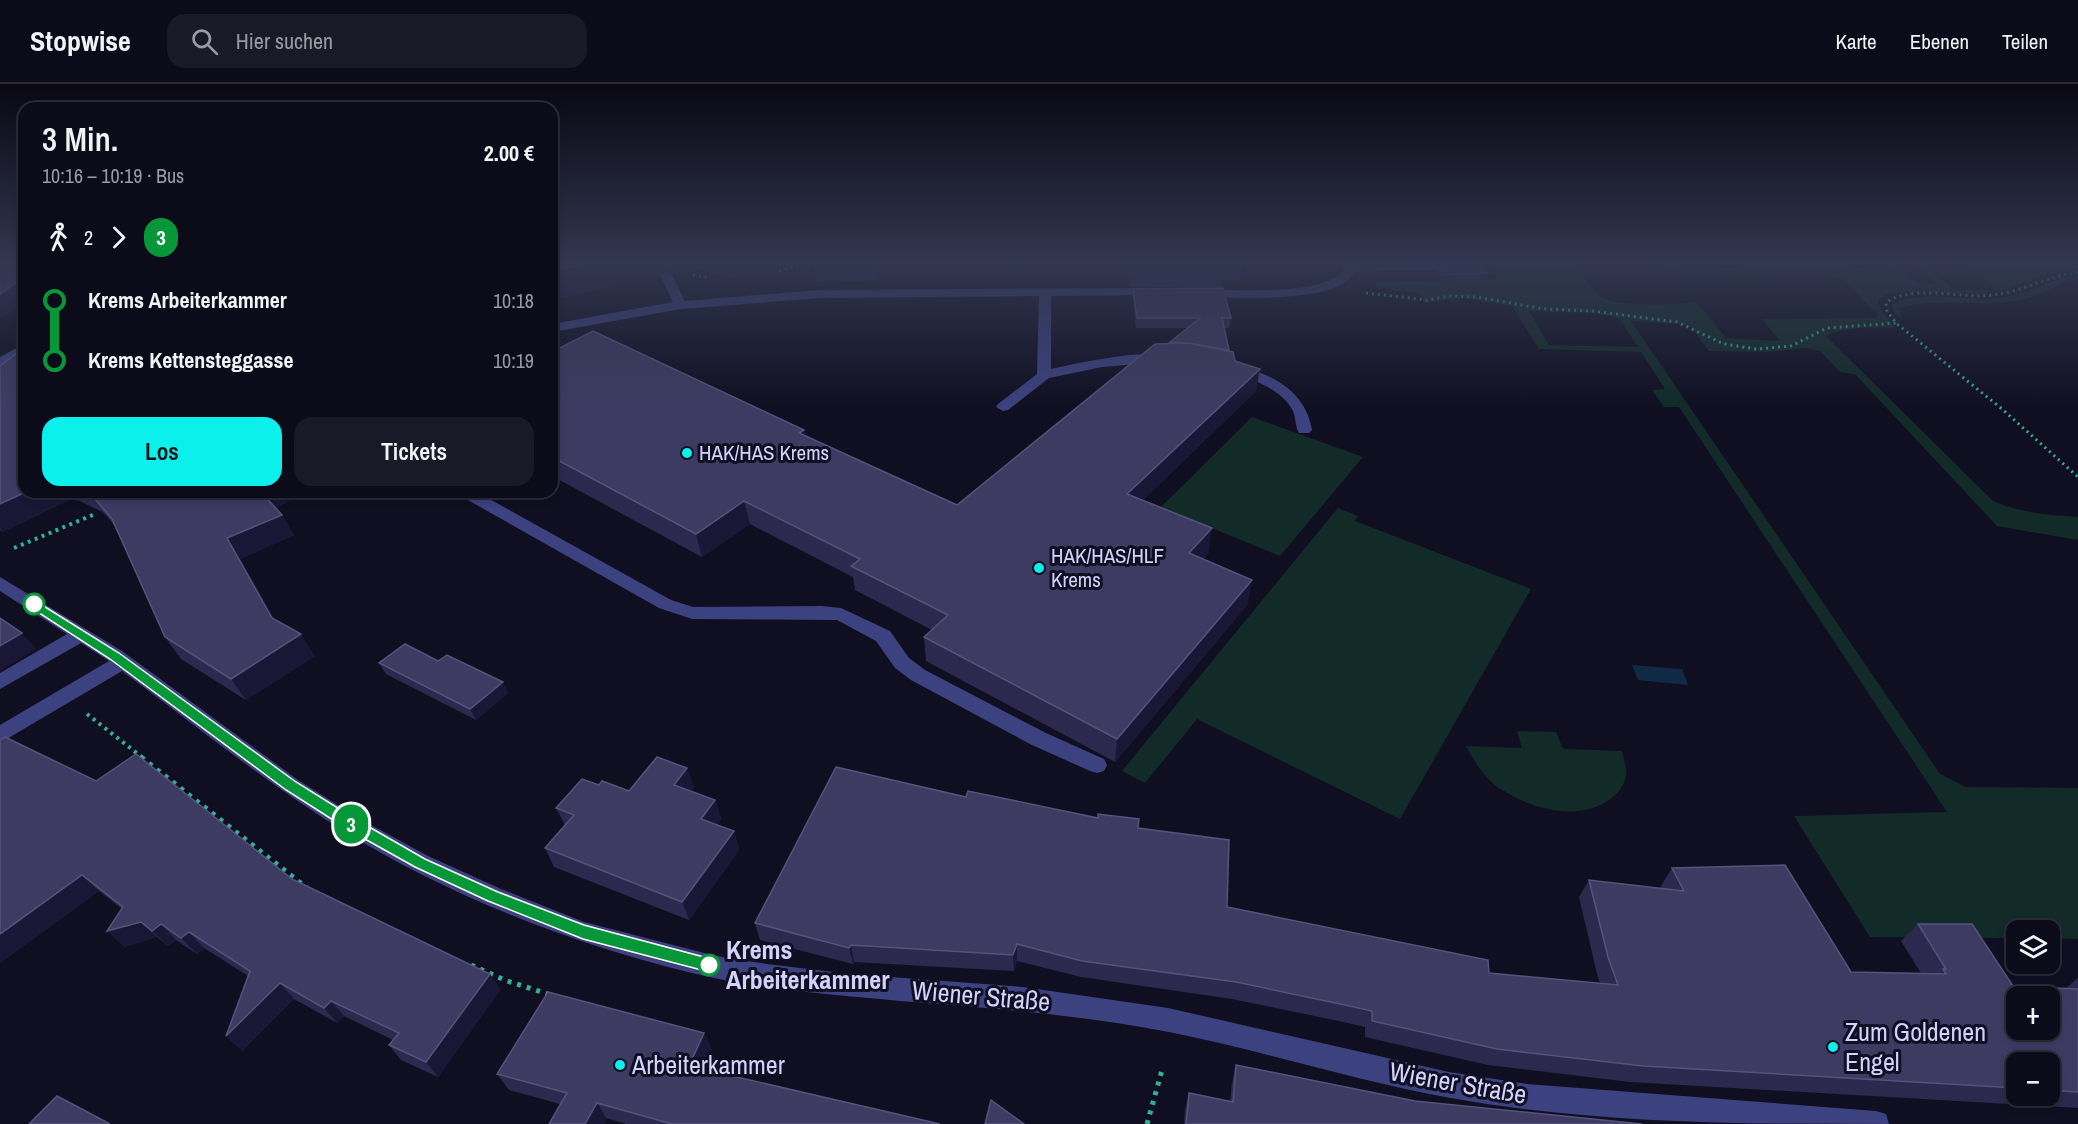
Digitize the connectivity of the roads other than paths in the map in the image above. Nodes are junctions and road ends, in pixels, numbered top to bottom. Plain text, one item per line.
1 (650, 311) edge
2 (1045, 311) edge
3 (558, 327) edge
4 (18, 352) edge
5 (1176, 359) edge
6 (0, 363) edge
7 (1220, 365) edge
8 (1044, 375) junction
9 (1003, 407) dead end
10 (1304, 430) dead end
11 (476, 498) edge
12 (0, 583) edge
13 (80, 634) junction
14 (123, 662) junction
15 (0, 682) edge
16 (0, 735) edge
17 (1097, 765) dead end
18 (1876, 1124) edge

1 - 3 street
2 - 8 street
4 - 6 street
5 - 8 street
7 - 10 street
8 - 9 street
11 - 17 street
12 - 13 street, Wiener Straße
13 - 14 street, Wiener Straße
13 - 15 street
14 - 16 street
14 - 18 street, Wiener Straße

